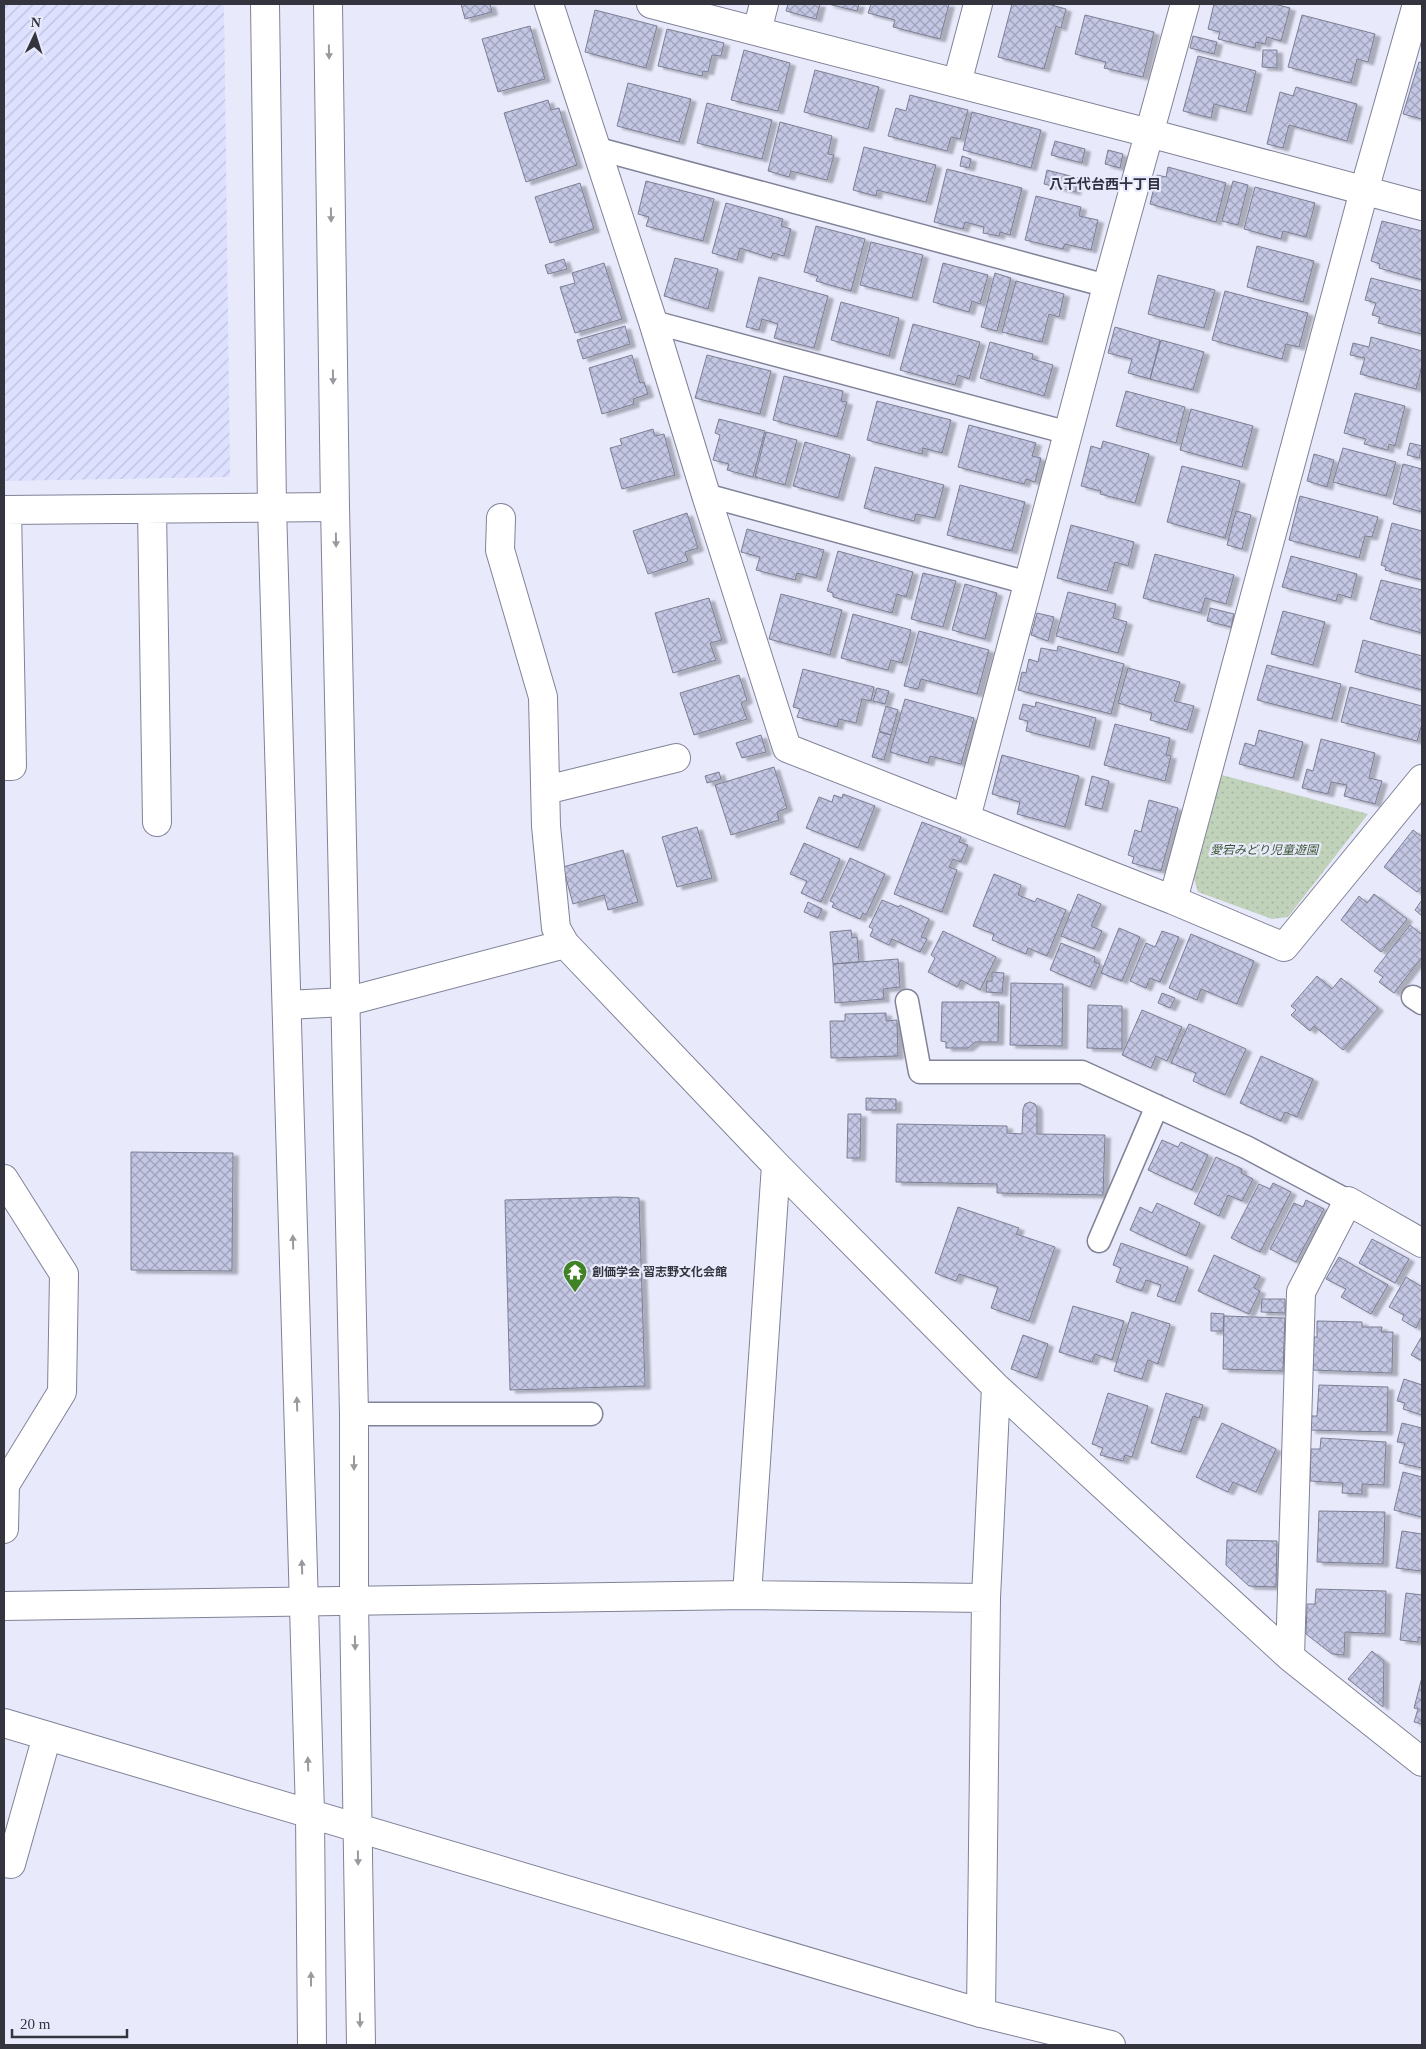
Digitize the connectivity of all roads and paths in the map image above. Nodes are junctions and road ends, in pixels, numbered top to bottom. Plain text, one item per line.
1 (265, 4) edge
2 (328, 4) edge
3 (549, 4) edge
4 (650, 4) edge
5 (764, 4) edge
6 (978, 4) edge
7 (1185, 4) edge
8 (1416, 4) edge
9 (757, 31) junction
10 (957, 83) junction
11 (1150, 133) junction
12 (595, 148) junction
13 (1364, 191) junction
14 (1422, 206) edge
15 (1107, 286) junction
16 (653, 322) junction
17 (1069, 433) junction
18 (706, 495) junction
19 (272, 507) junction
20 (335, 507) junction
21 (152, 508) junction
22 (5, 510) edge
23 (501, 518) dead end
24 (1028, 583) junction
25 (676, 758) dead end
26 (4, 766) edge
27 (1422, 779) edge
28 (546, 790) junction
29 (966, 818) junction
30 (157, 822) dead end
31 (1173, 900) junction
32 (565, 944) junction
33 (907, 1000) dead end
34 (345, 1002) junction
35 (287, 1005) junction
36 (1157, 1106) junction
37 (776, 1165) junction
38 (4, 1179) edge
39 (1348, 1201) junction
40 (1099, 1241) dead end
41 (1422, 1243) edge
42 (996, 1387) junction
43 (354, 1414) junction
44 (590, 1414) dead end
45 (4, 1529) edge
46 (747, 1596) junction
47 (986, 1598) junction
48 (354, 1601) junction
49 (302, 1602) junction
50 (4, 1606) edge
51 (1290, 1657) junction
52 (4, 1723) edge
53 (47, 1736) junction
54 (1422, 1762) edge
55 (310, 1813) junction
56 (358, 1828) junction
57 (4, 1863) edge
58 (981, 2013) junction
59 (312, 2045) edge
60 (361, 2045) edge
61 (1111, 2045) edge

1 - 19 street
2 -> 20 street
3 - 12 street
4 - 9 street
5 - 9 street
6 - 10 street
7 - 11 street
8 - 13 street
9 - 10 street
10 - 11 street
11 - 13 street
11 - 15 street
12 - 15 lane
12 - 16 street
13 - 14 street
13 - 31 street
15 - 17 street
16 - 17 lane
16 - 18 street
17 - 24 street
18 - 24 lane
18 - 29 street
19 - 20 street
19 - 21 street
19 - 35 street
20 -> 34 street
21 - 22 street
21 - 30 street
22 - 26 street
23 - 28 street
24 - 29 street
25 - 28 street
27 - 31 street
28 - 32 street
29 - 31 street
32 - 34 street
32 - 37 street
33 - 36 lane
34 - 35 street
34 - 43 street
49 -> 35 street
36 - 39 lane
36 - 40 lane
37 - 42 street
37 - 46 street
38 - 45 street
39 - 41 street
39 - 51 street
42 - 47 street
42 - 51 street
43 - 44 lane
43 -> 48 street
46 - 47 street
46 - 48 street
47 - 58 street
48 - 49 street
48 -> 56 street
49 - 50 street
55 -> 49 street
51 - 54 street
52 - 53 street
53 - 55 street
53 - 57 street
55 - 56 street
59 -> 55 street
56 - 58 street
56 -> 60 street
58 - 61 street

